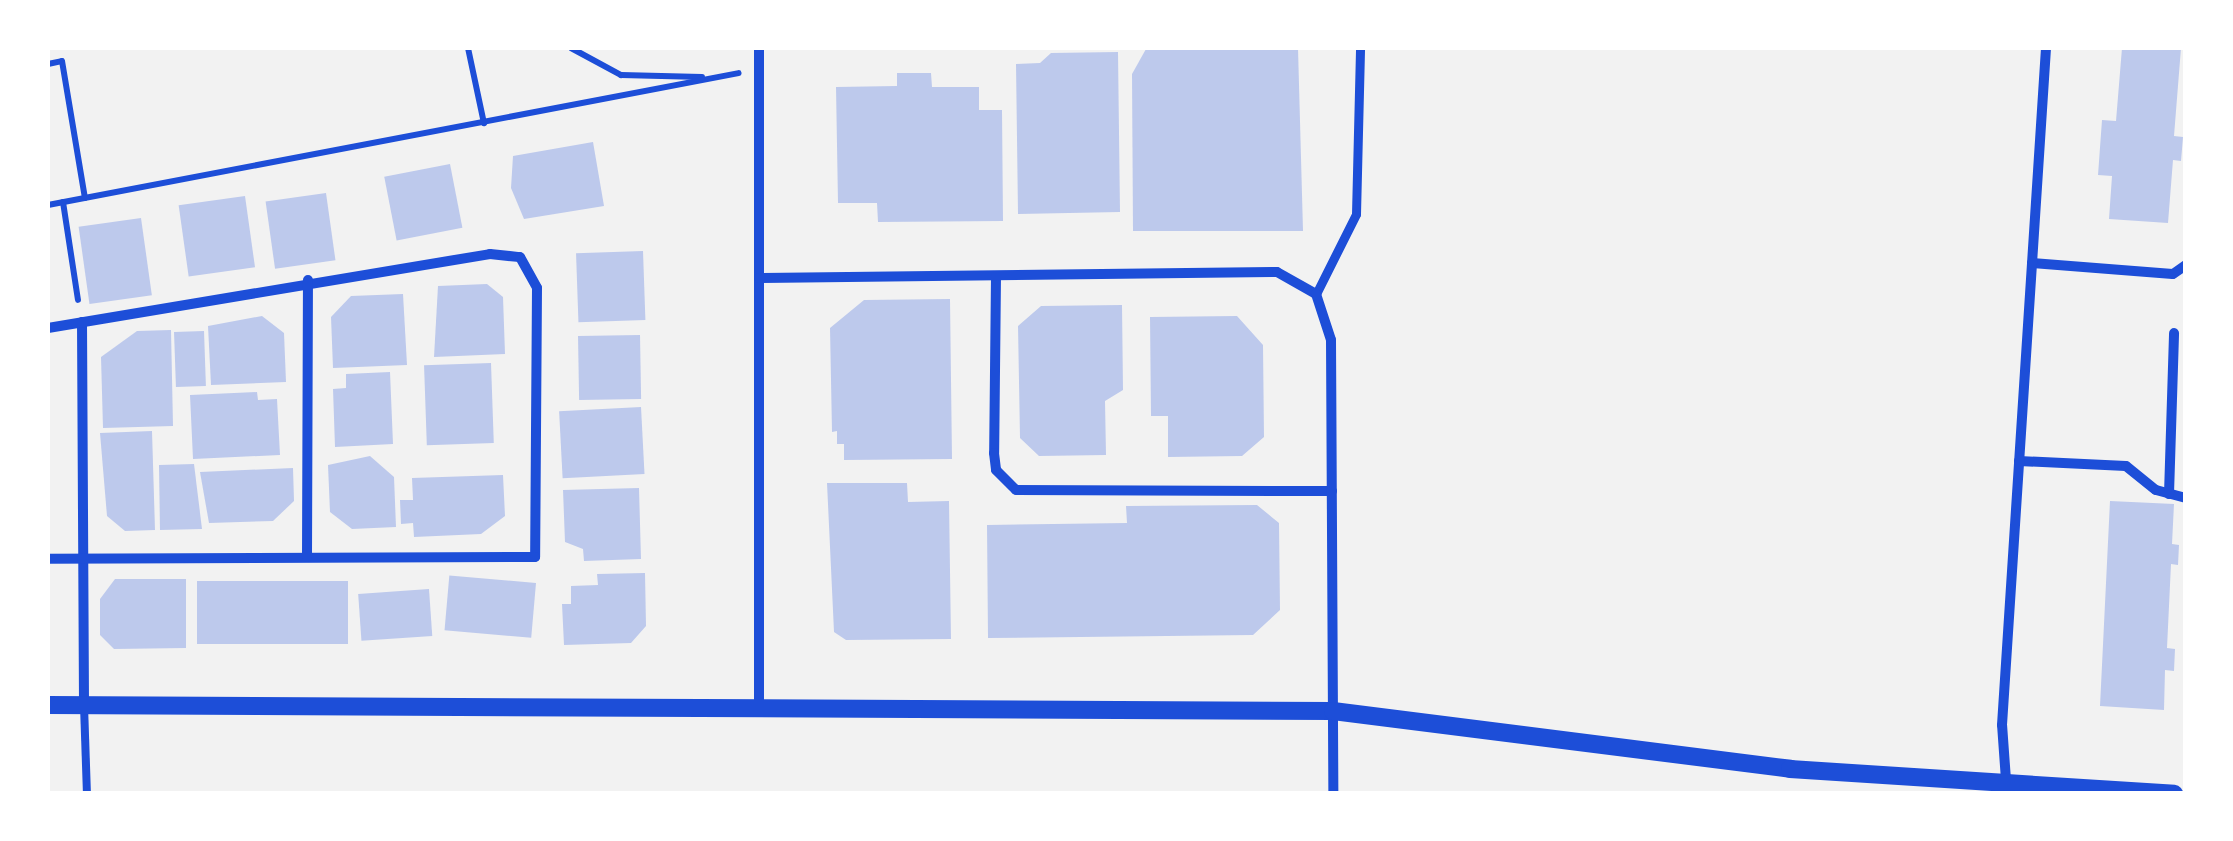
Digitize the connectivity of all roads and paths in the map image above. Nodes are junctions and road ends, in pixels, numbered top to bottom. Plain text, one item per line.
1 (468, 48) edge
2 (570, 48) edge
3 (759, 48) edge
4 (1360, 48) edge
5 (2046, 48) edge
6 (48, 64) edge
7 (759, 69) junction
8 (707, 79) junction
9 (484, 123) junction
10 (85, 198) junction
11 (63, 202) junction
12 (48, 205) edge
13 (2032, 264) junction
14 (2186, 265) edge
15 (996, 276) junction
16 (759, 278) junction
17 (308, 280) junction
18 (1316, 294) junction
19 (82, 322) junction
20 (48, 328) edge
21 (2174, 332) dead end
22 (2019, 461) junction
23 (1332, 491) junction
24 (2169, 494) junction
25 (2186, 498) edge
26 (307, 557) junction
27 (48, 559) edge
28 (85, 559) junction
29 (48, 705) edge
30 (84, 705) junction
31 (1332, 710) junction
32 (759, 711) junction
33 (2006, 790) edge
34 (86, 794) edge
35 (1333, 794) edge
36 (2174, 794) edge

1 - 9 path
2 - 8 path
3 - 7 street
4 - 18 street
5 - 13 street
6 - 10 path
7 - 8 path
7 - 16 street
8 - 9 path
9 - 10 path
10 - 11 path
11 - 12 path
11 - 19 path
13 - 14 street
13 - 22 street
15 - 16 street
15 - 18 street
15 - 23 street
16 - 32 street
17 - 19 street
17 - 26 street
17 - 26 street
18 - 23 street
19 - 20 street
19 - 28 street
21 - 24 street
22 - 24 street
22 - 33 street
23 - 31 street
24 - 25 street
26 - 28 street
27 - 28 street
28 - 30 street
29 - 30 street
30 - 32 street
30 - 34 lane
31 - 32 street
31 - 33 street
31 - 35 street
33 - 36 street

